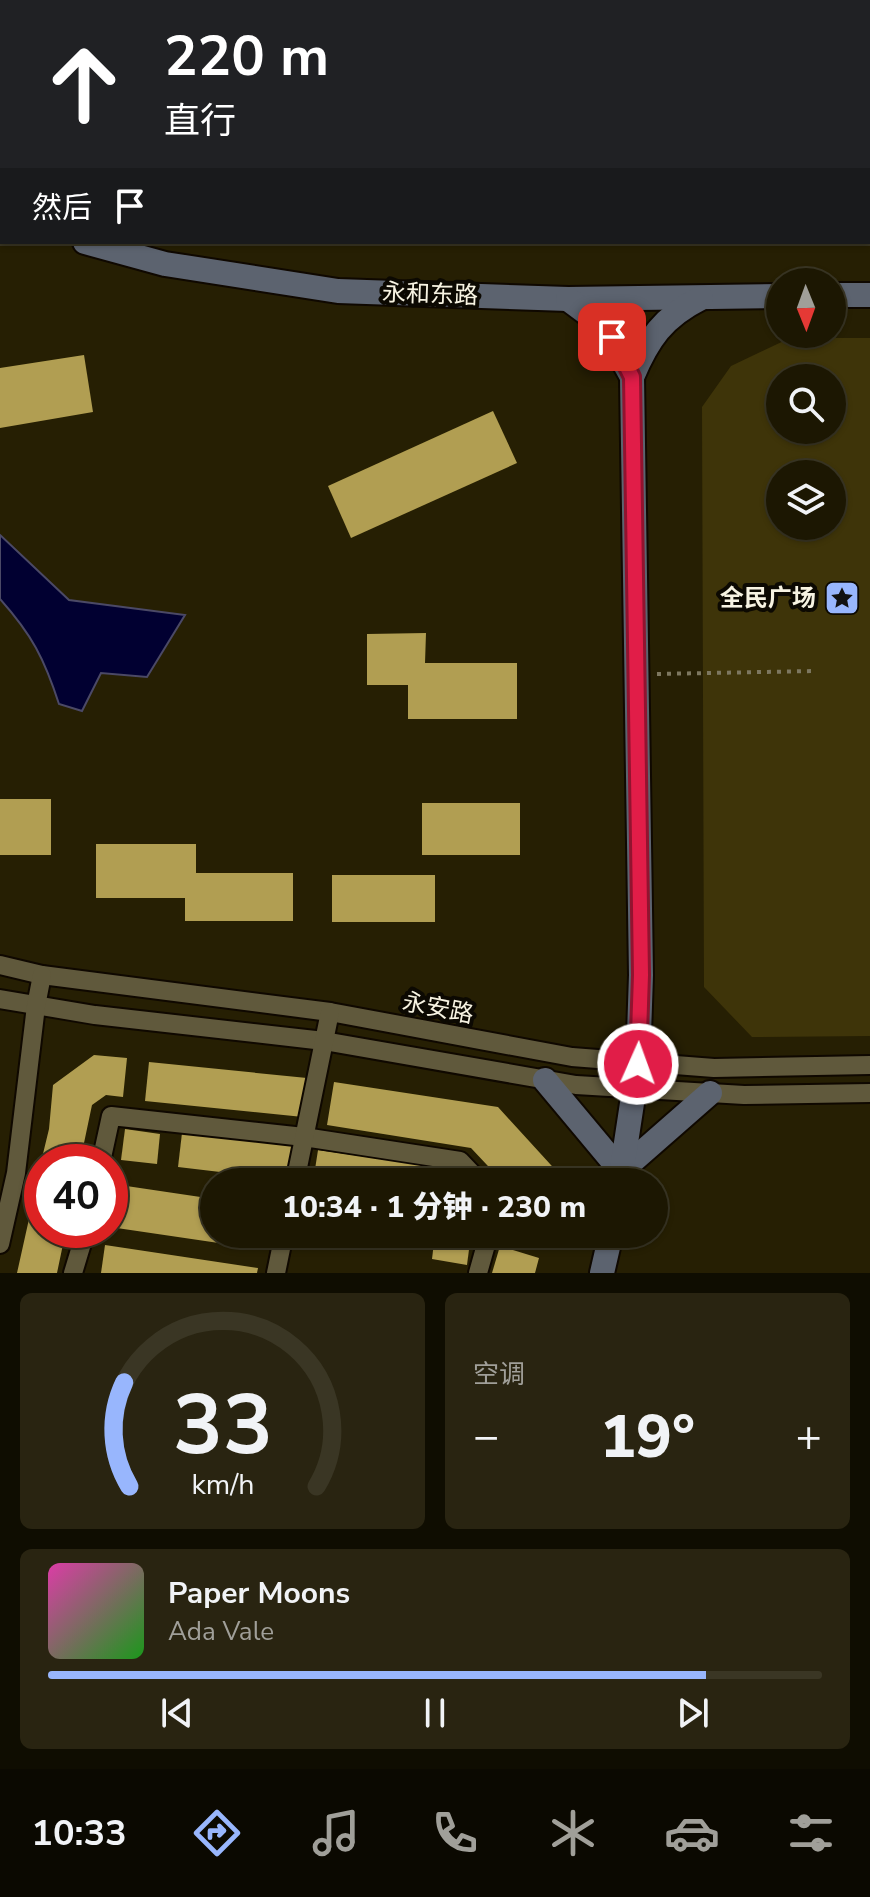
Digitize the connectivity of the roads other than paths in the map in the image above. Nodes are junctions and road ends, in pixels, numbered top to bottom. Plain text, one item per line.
1 (92, 244) edge
2 (846, 295) edge
3 (870, 295) edge
4 (766, 296) edge
5 (701, 298) junction
6 (568, 299) junction
7 (632, 377) junction
8 (0, 965) edge
9 (42, 975) junction
10 (0, 999) edge
11 (36, 1006) junction
12 (330, 1012) junction
13 (324, 1041) junction
14 (870, 1065) edge
15 (636, 1076) junction
16 (545, 1080) dead end
17 (710, 1093) junction
18 (870, 1093) edge
19 (304, 1137) junction
20 (105, 1144) edge
21 (298, 1168) edge
22 (467, 1168) edge
23 (613, 1168) edge
24 (621, 1168) edge
25 (630, 1168) edge
26 (0, 1244) edge
27 (81, 1248) edge
28 (281, 1248) edge
29 (485, 1248) edge
30 (608, 1248) edge
31 (73, 1273) edge
32 (276, 1273) edge
33 (478, 1273) edge
34 (602, 1273) edge

1 - 6 street, 永和东路
2 - 3 street
4 - 5 street, 永和东路
5 - 6 street, 永和东路
5 - 7 street
6 - 7 street
7 - 15 street
8 - 9 street, 永安路
9 - 11 street
9 - 12 street, 永安路
10 - 11 street, 永安路
11 - 13 street, 永安路
11 - 26 street
12 - 13 street
12 - 15 street, 永安路
13 - 15 street, 永安路
13 - 19 street
14 - 15 street, 永安路
15 - 17 street, 永安路
15 - 24 street
16 - 23 street
17 - 18 street, 永安路
17 - 25 street
19 - 20 street
19 - 21 street
19 - 22 street
27 - 31 street
28 - 32 street
29 - 33 street
30 - 34 street

